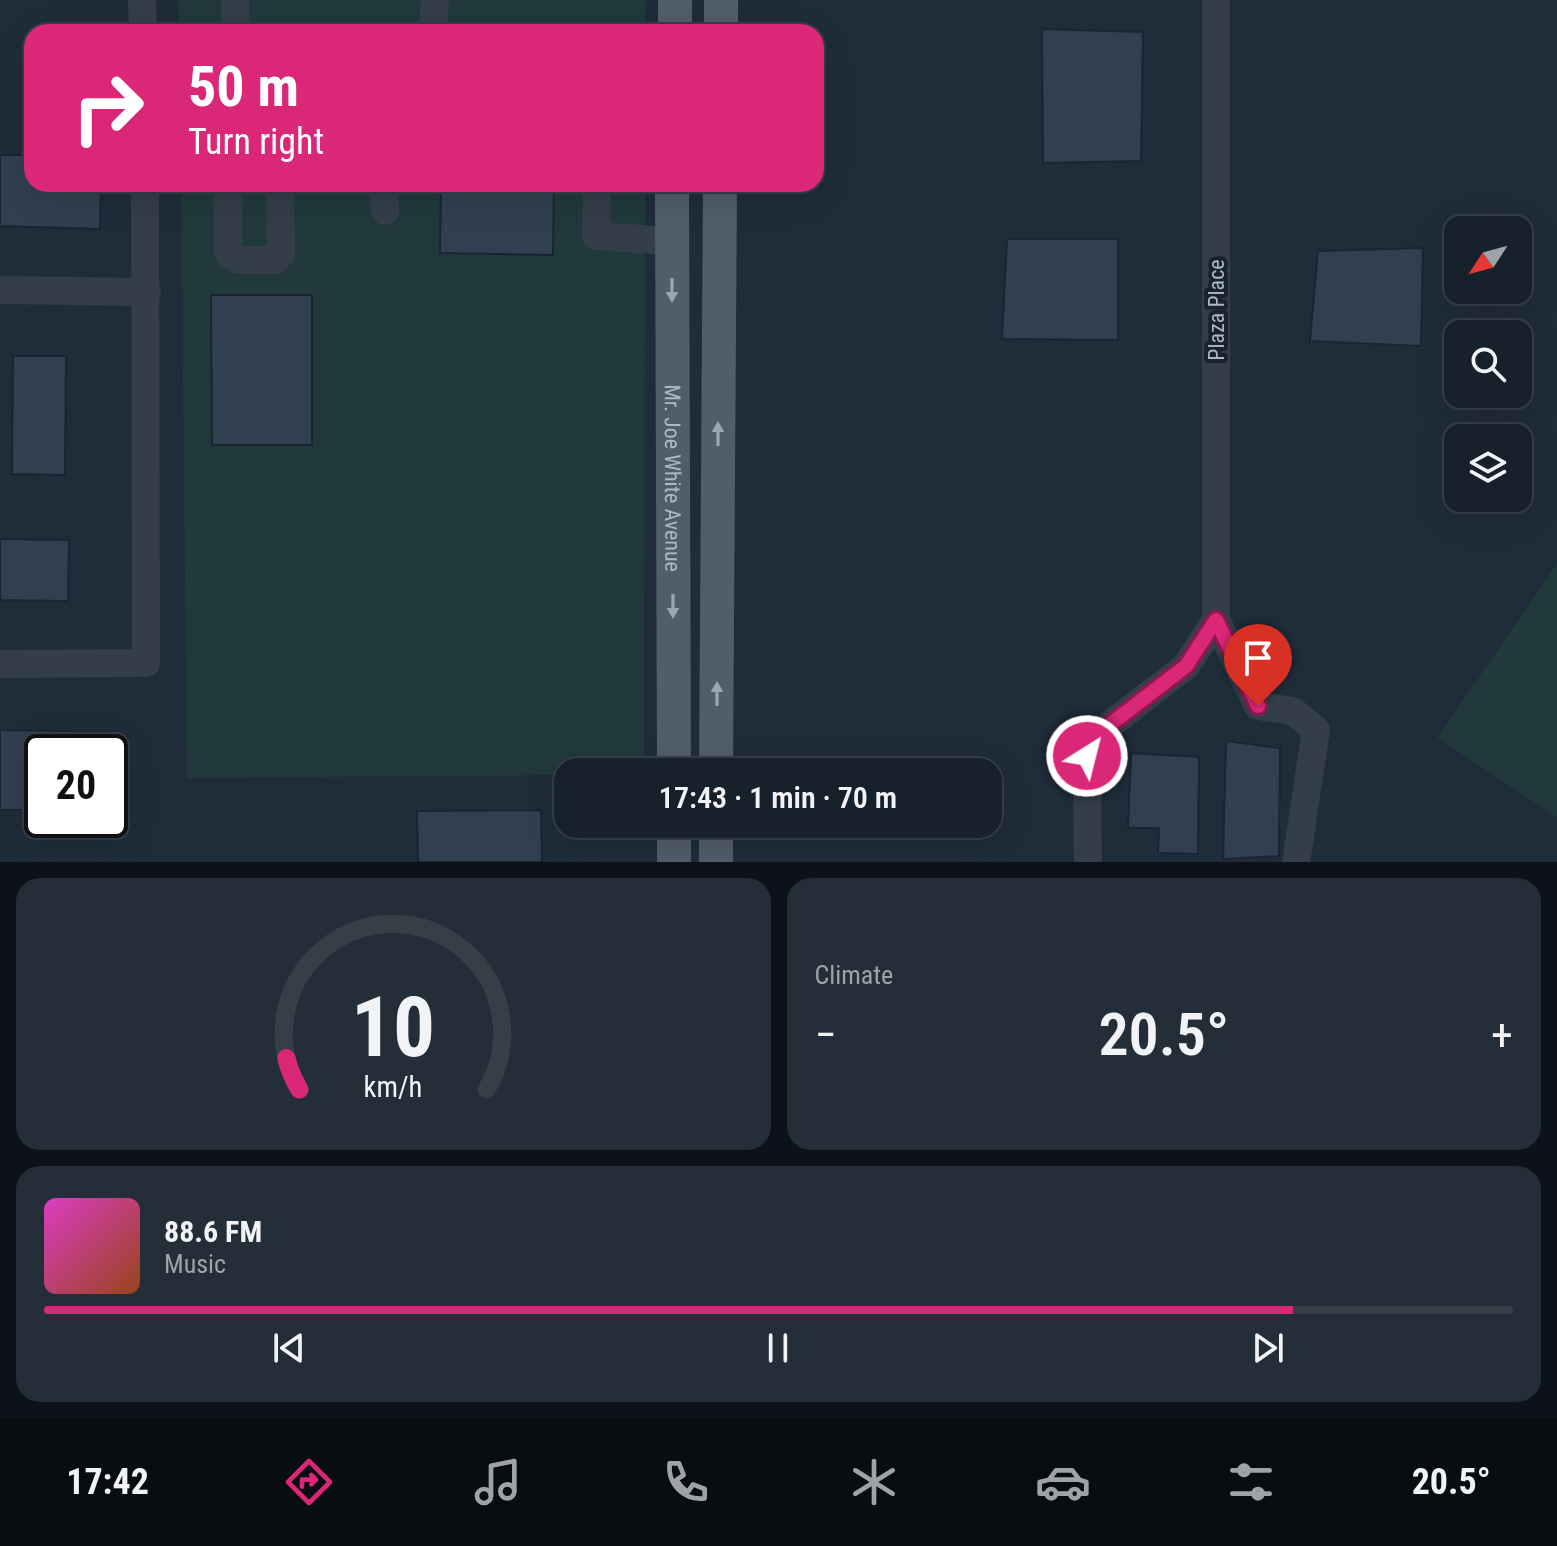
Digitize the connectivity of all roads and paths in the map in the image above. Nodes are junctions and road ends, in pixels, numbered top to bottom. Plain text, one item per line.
1 (142, 0) edge
2 (235, 0) edge
3 (435, 0) edge
4 (675, 0) edge
5 (721, 0) edge
6 (1216, 0) edge
7 (143, 24) edge
8 (235, 24) edge
9 (434, 24) edge
10 (675, 24) edge
11 (721, 24) edge
12 (145, 192) edge
13 (228, 192) edge
14 (280, 192) edge
15 (597, 192) edge
16 (672, 192) edge
17 (720, 192) edge
18 (671, 241) junction
19 (0, 290) edge
20 (147, 292) junction
21 (1216, 620) junction
22 (0, 664) edge
23 (674, 758) edge
24 (716, 758) edge
25 (674, 838) edge
26 (716, 838) edge
27 (674, 862) edge
28 (716, 862) edge
29 (1088, 862) edge
30 (1296, 862) edge

1 - 7 street
2 - 8 street
3 - 9 street
4 - 10 main road
5 - 11 main road
6 - 21 street, Plaza Place
12 - 20 street
13 - 14 street
15 - 18 street
16 - 18 main road, Mr. Joe White Avenue
24 -> 17 main road, Mr. Joe White Avenue
18 -> 23 main road, Mr. Joe White Avenue
19 - 20 street
20 - 22 street
21 - 29 street
21 - 30 street
25 - 27 main road
26 - 28 main road

